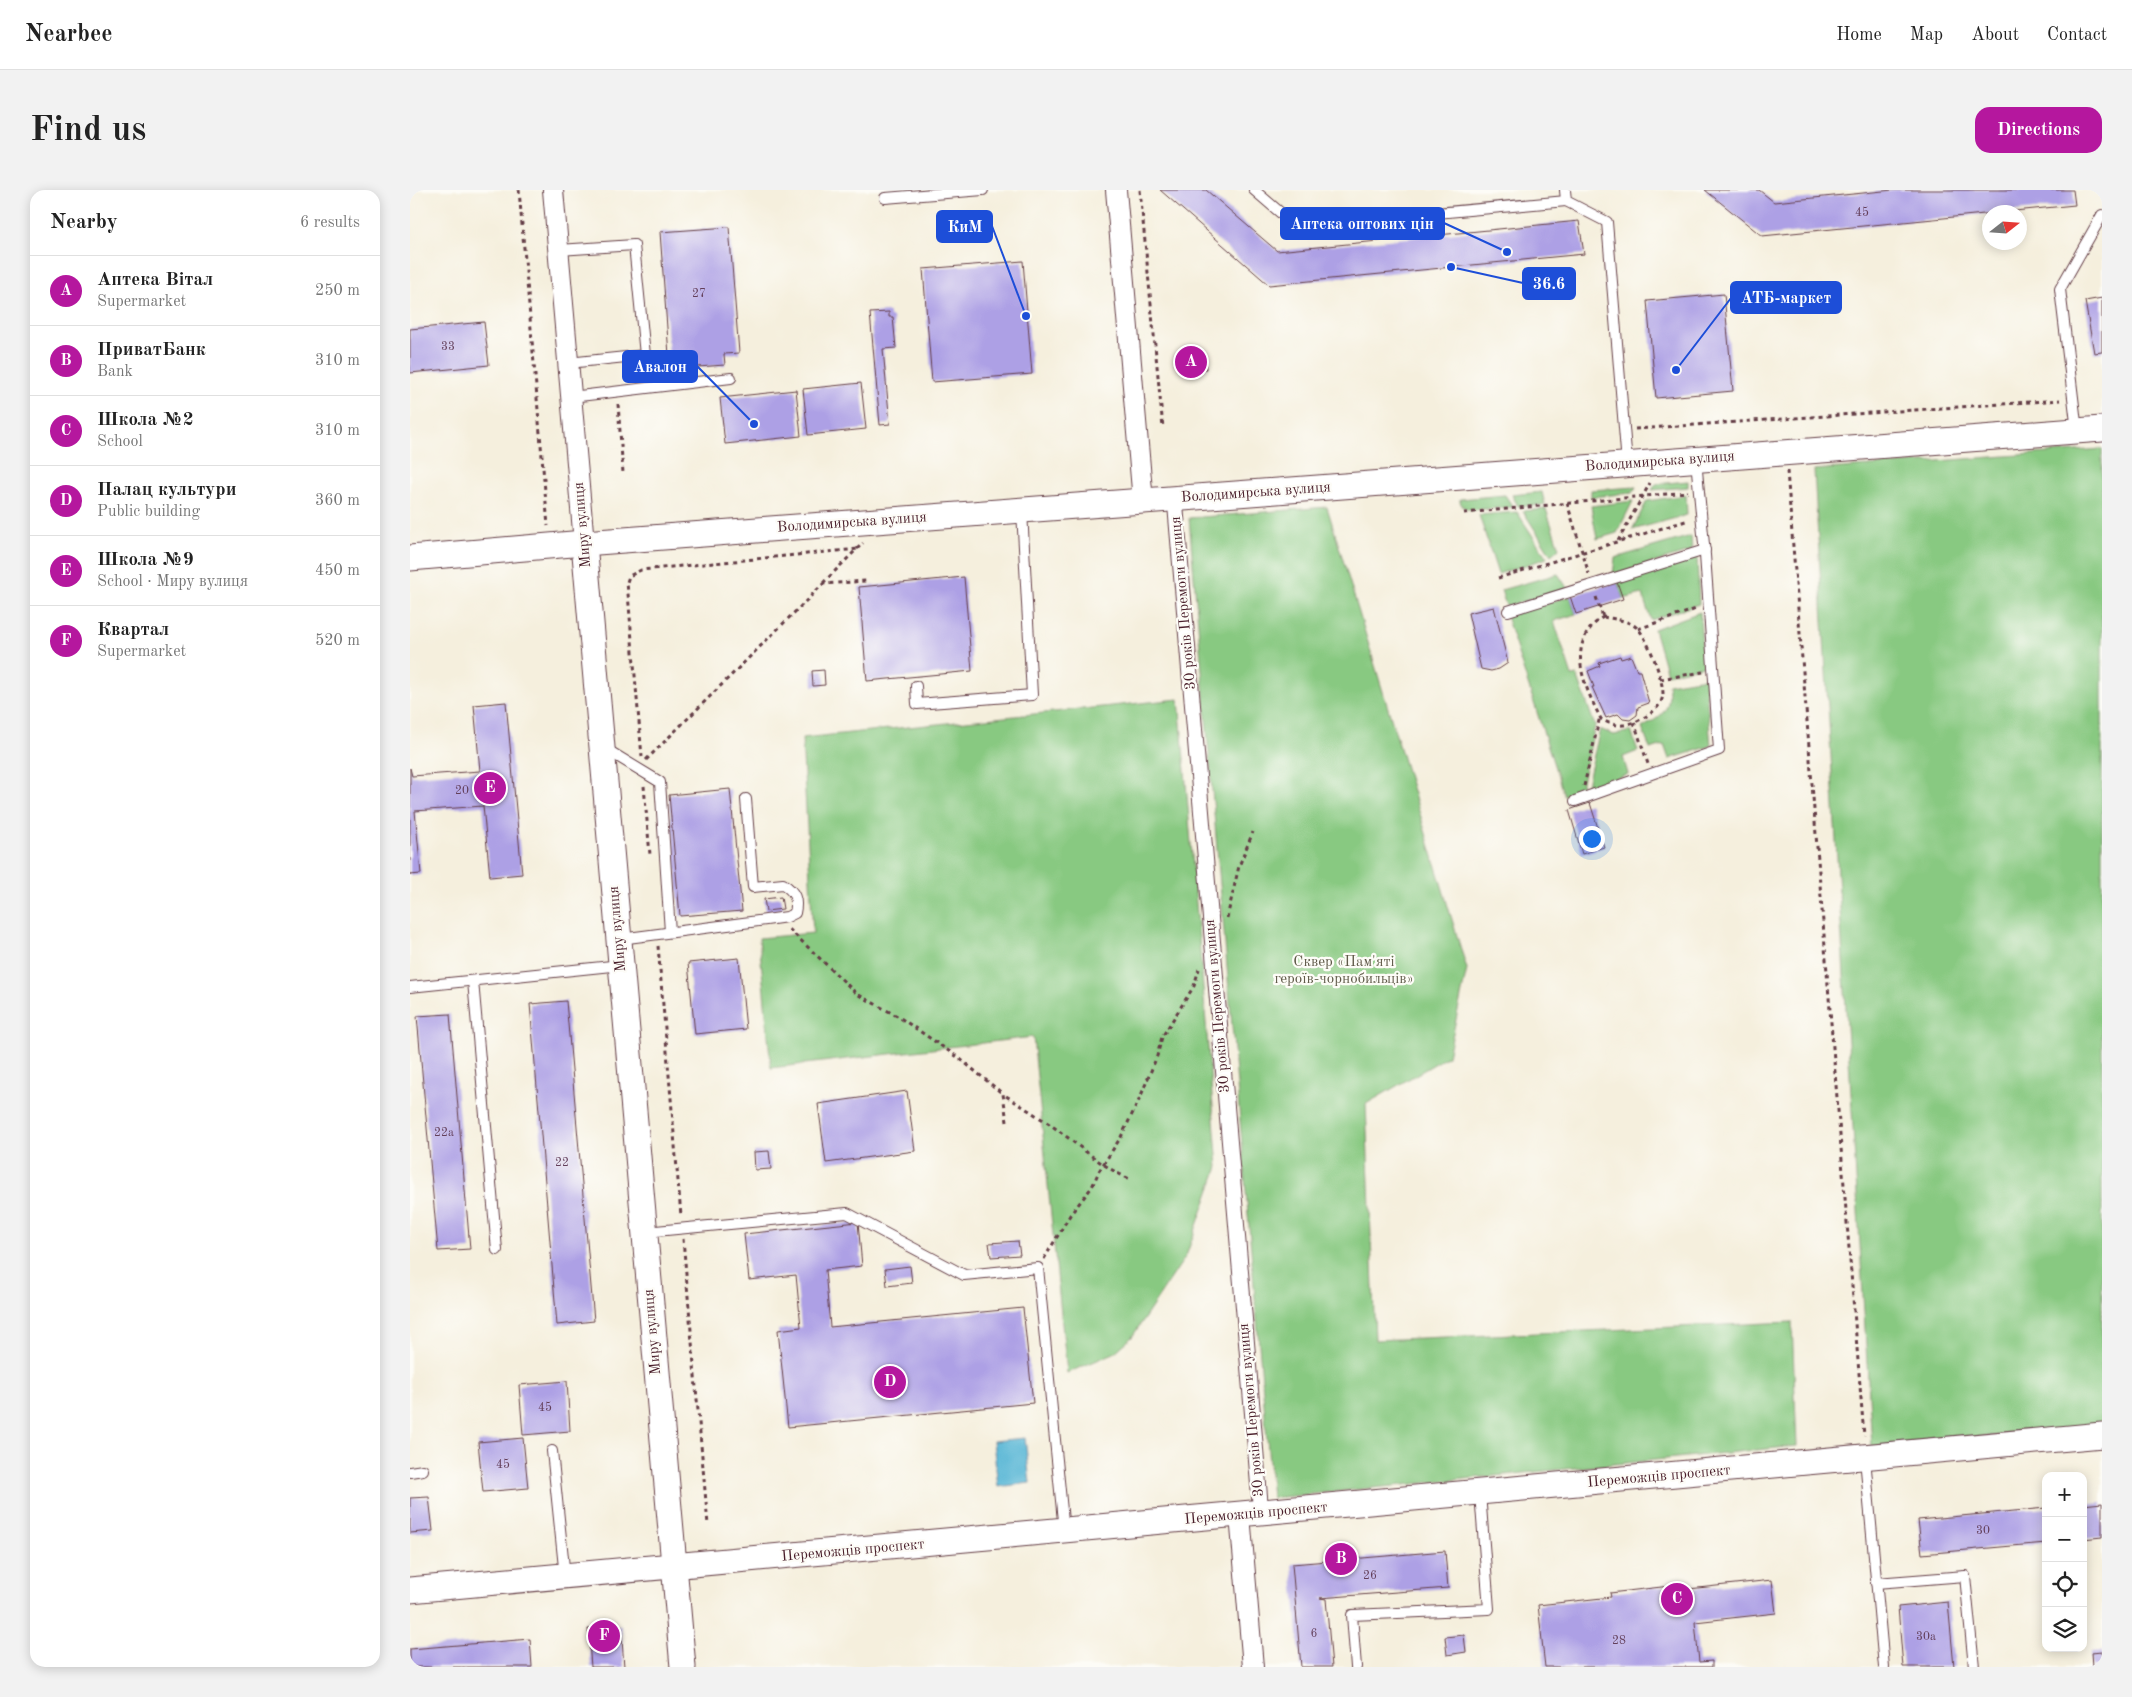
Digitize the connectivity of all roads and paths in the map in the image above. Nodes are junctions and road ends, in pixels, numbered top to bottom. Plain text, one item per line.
1 (519, 190) edge
2 (553, 190) edge
3 (983, 190) edge
4 (1116, 190) edge
5 (1140, 190) edge
6 (1254, 190) edge
7 (1565, 190) edge
8 (885, 198) dead end
9 (1566, 201) junction
10 (2102, 215) edge
11 (559, 250) junction
12 (568, 363) junction
13 (731, 378) dead end
14 (617, 391) junction
15 (571, 397) junction
16 (2073, 399) junction
17 (1164, 428) dead end
18 (2102, 429) edge
19 (1624, 430) junction
20 (2077, 431) junction
21 (1786, 453) junction
22 (1696, 460) junction
23 (1627, 465) junction
24 (623, 473) dead end
25 (1653, 478) dead end
26 (1699, 490) junction
27 (1175, 499) junction
28 (1142, 502) junction
29 (1567, 503) junction
30 (1022, 510) junction
31 (1464, 513) dead end
32 (1701, 517) junction
33 (549, 529) dead end
34 (864, 542) dead end
35 (1618, 542) junction
36 (584, 543) junction
37 (858, 549) junction
38 (1705, 550) junction
39 (1582, 553) junction
40 (410, 558) edge
41 (1498, 578) dead end
42 (866, 581) dead end
43 (823, 584) junction
44 (1708, 605) junction
45 (1508, 611) dead end
46 (1638, 629) junction
47 (1713, 670) junction
48 (1660, 679) junction
49 (916, 686) dead end
50 (1600, 716) junction
51 (1634, 722) junction
52 (602, 747) junction
53 (643, 772) junction
54 (1652, 774) junction
55 (746, 799) dead end
56 (1578, 800) joint
57 (1253, 832) dead end
58 (650, 858) dead end
59 (778, 918) junction
60 (1226, 921) dead end
61 (670, 932) junction
62 (657, 934) junction
63 (619, 939) junction
64 (621, 965) junction
65 (1201, 966) dead end
66 (473, 981) junction
67 (410, 987) edge
68 (1003, 1094) junction
69 (1007, 1122) dead end
70 (1103, 1164) junction
71 (1132, 1180) dead end
72 (681, 1220) dead end
73 (682, 1230) dead end
74 (644, 1232) junction
75 (497, 1250) dead end
76 (1038, 1268) junction
77 (2102, 1435) edge
78 (552, 1451) dead end
79 (1865, 1458) junction
80 (423, 1470) dead end
81 (410, 1472) edge
82 (1480, 1493) junction
83 (1250, 1514) junction
84 (708, 1525) dead end
85 (1064, 1532) junction
86 (674, 1568) junction
87 (565, 1577) junction
88 (1876, 1584) junction
89 (410, 1590) edge
90 (683, 1667) edge
91 (1254, 1667) edge
92 (1356, 1667) edge
93 (1884, 1667) edge
94 (1974, 1667) edge

1 - 33 path
2 - 11 street, Миру вулиця
3 - 8 lane
4 - 28 street
5 - 17 path
6 - 9 lane
7 - 9 lane
9 - 19 lane
10 - 16 lane
11 - 12 street, Миру вулиця
11 - 12 lane
12 - 15 street, Миру вулиця
13 - 14 lane
14 - 15 lane
14 - 24 path
15 - 36 street, Миру вулиця
16 - 19 path
16 - 20 lane
18 - 20 street, Володимирська вулиця
19 - 23 lane
20 - 21 street, Володимирська вулиця
21 - 22 street, Володимирська вулиця
21 - 79 path
22 - 23 street, Володимирська вулиця
22 - 26 lane
23 - 27 street, Володимирська вулиця
25 - 35 path
26 - 29 path
26 - 32 lane
27 - 28 street, Володимирська вулиця
27 - 83 street, 30 років Перемоги вулиця
28 - 30 street, Володимирська вулиця
29 - 31 path
29 - 39 path
30 - 36 street, Володимирська вулиця
30 - 49 lane
32 - 35 path
32 - 38 lane
34 - 37 path
35 - 39 path
36 - 40 street, Володимирська вулиця
36 - 52 street, Миру вулиця
37 - 43 path
37 - 43 path
38 - 44 lane
38 - 45 lane
39 - 41 path
42 - 43 path
44 - 46 path
44 - 47 lane
46 - 48 path
46 - 50 path
47 - 48 path
47 - 54 lane
48 - 51 path
50 - 51 path
50 - 56 path
51 - 54 path
52 - 53 lane
52 - 63 street, Миру вулиця
53 - 58 path
53 - 61 lane
54 - 56 lane
55 - 59 lane
57 - 60 path
59 - 61 lane
59 - 68 path
61 - 62 lane
62 - 63 lane
62 - 72 path
63 - 64 street, Миру вулиця
64 - 66 lane
64 - 74 street, Миру вулиця
65 - 70 path
66 - 67 lane
66 - 75 lane
68 - 69 path
68 - 70 path
70 - 71 path
70 - 76 path
73 - 84 path
74 - 76 lane
74 - 86 street, Миру вулиця
76 - 85 lane
77 - 79 street, Переможців проспект
78 - 87 lane
79 - 82 street, Переможців проспект
79 - 88 lane
80 - 81 lane
82 - 83 street, Переможців проспект
82 - 92 lane
83 - 85 street, Переможців проспект
83 - 91 street, 30 років Перемоги вулиця
85 - 86 street, Переможців проспект
86 - 87 street, Переможців проспект
86 - 90 street, Миру вулиця
87 - 89 street, Переможців проспект
88 - 93 lane
88 - 94 lane

